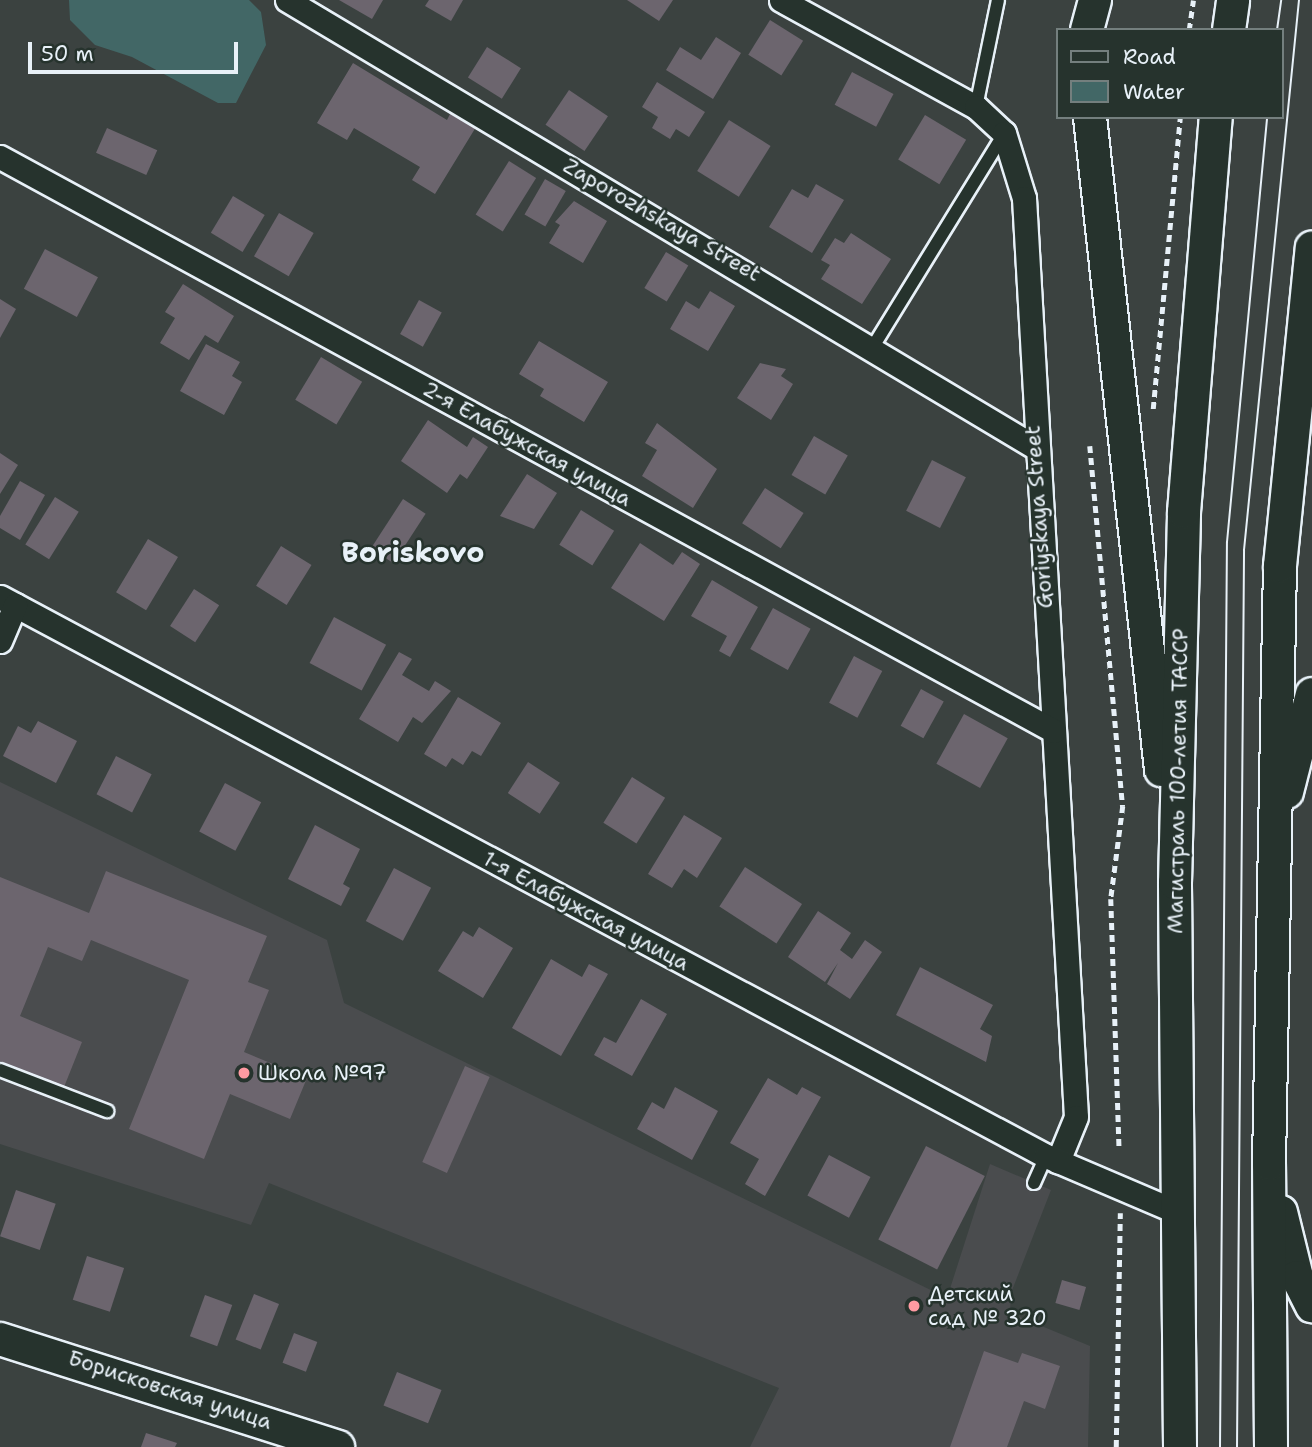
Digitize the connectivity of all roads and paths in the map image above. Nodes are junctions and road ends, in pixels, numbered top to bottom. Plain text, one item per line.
1 (287, 0) edge
2 (781, 0) edge
3 (998, 0) edge
4 (1095, 0) edge
5 (1193, 0) edge
6 (1233, 0) edge
7 (1088, 28) edge
8 (1189, 28) edge
9 (1229, 28) edge
10 (976, 107) junction
11 (1090, 119) edge
12 (1180, 119) edge
13 (1216, 119) edge
14 (1004, 133) junction
15 (0, 157) edge
16 (1312, 248) edge
17 (874, 345) junction
18 (1152, 423) dead end
19 (1033, 446) junction
20 (1090, 446) dead end
21 (8, 601) edge
22 (0, 641) edge
23 (1312, 694) edge
24 (1054, 730) junction
25 (1273, 851) junction
26 (1175, 883) junction
27 (0, 1070) edge
28 (107, 1111) dead end
29 (1119, 1146) dead end
30 (1052, 1159) junction
31 (1269, 1164) junction
32 (1034, 1183) dead end
33 (1120, 1188) junction
34 (1177, 1212) junction
35 (1312, 1306) edge
36 (1178, 1324) junction
37 (0, 1339) edge
38 (338, 1447) edge
39 (1116, 1447) edge
40 (1168, 1447) edge
41 (1180, 1447) edge
42 (1271, 1447) edge

1 - 17 street, Zaporozhskaya Street
2 - 10 street
3 - 10 lane
4 - 7 main road
5 - 8 path
6 - 9 main road
10 - 14 street
11 - 26 main road
12 - 18 path
13 - 26 main road, Магистраль 100-летия ТАССР
14 - 17 lane
14 - 19 street, Goriyskaya Street
15 - 24 street, 2-я Елабужская улица
16 - 25 main road
17 - 19 street, Zaporozhskaya Street
19 - 24 street, Goriyskaya Street
20 - 29 path
21 - 22 street
21 - 30 street, 1-я Елабужская улица
23 - 25 main road
24 - 30 street, Goriyskaya Street
25 - 31 main road
26 - 34 main road, Магистраль 100-летия ТАССР
27 - 28 lane
30 - 32 lane
30 - 33 street, 1-я Елабужская улица
31 - 35 main road
31 - 42 main road
33 - 34 street, 1-я Елабужская улица
33 - 39 path
34 - 36 main road, Магистраль 100-летия ТАССР
36 - 40 main road
36 - 41 main road, Магистраль 100-летия ТАССР
37 - 38 main road, Борисковская улица

